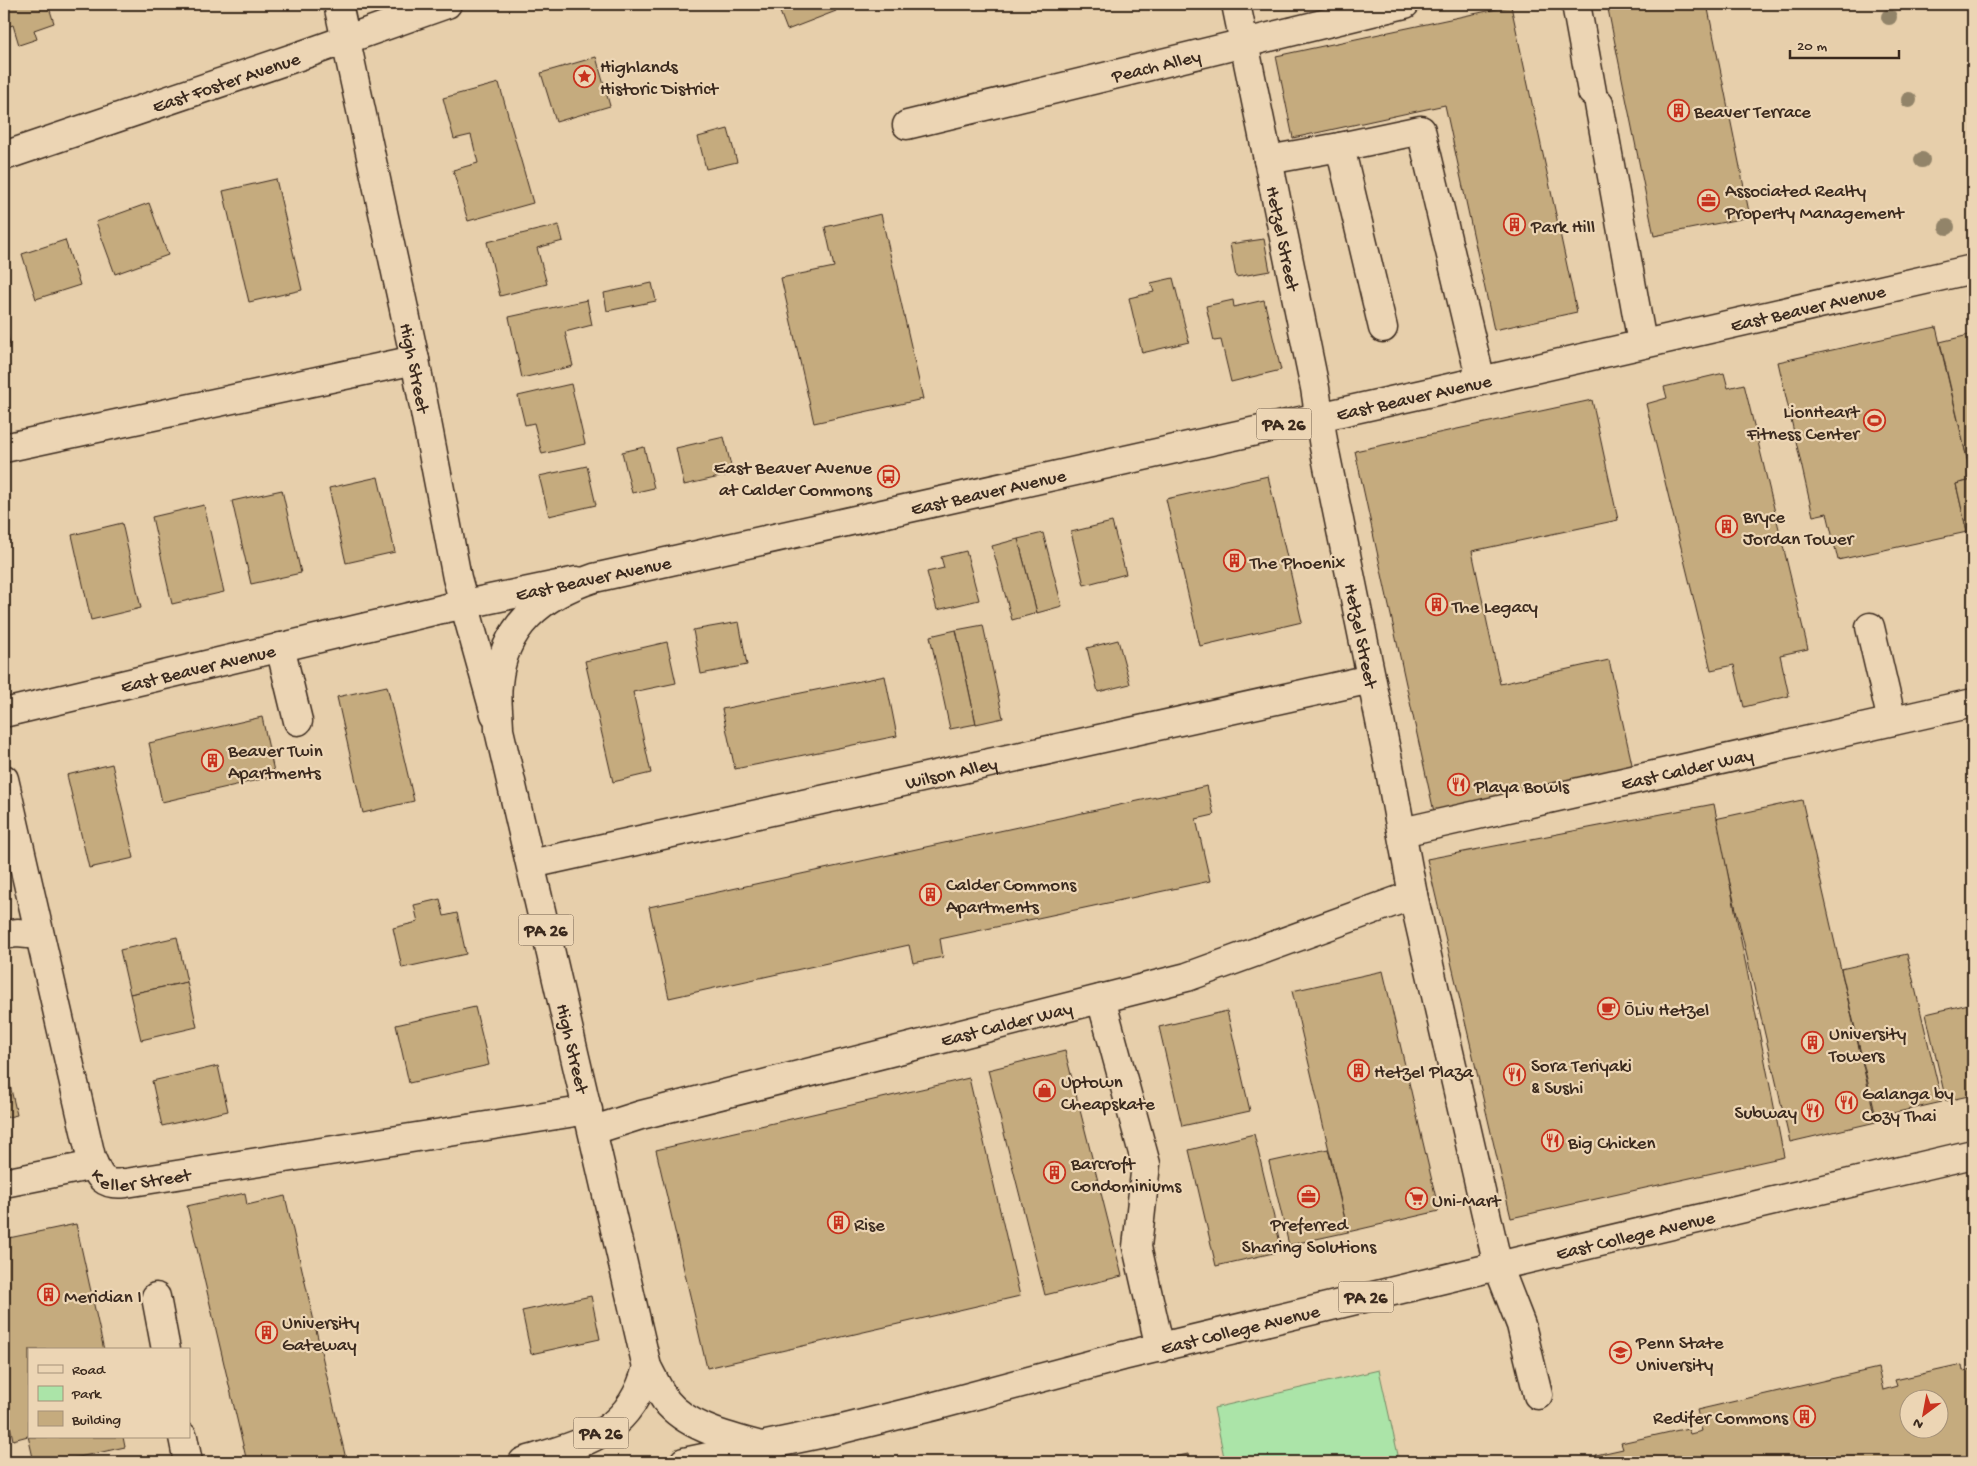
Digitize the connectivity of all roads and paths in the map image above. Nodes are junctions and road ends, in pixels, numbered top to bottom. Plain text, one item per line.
1 (338, 4) edge
2 (447, 4) edge
3 (1236, 4) edge
4 (1405, 4) edge
5 (1576, 4) edge
6 (345, 40) junction
7 (1244, 43) junction
8 (907, 125) dead end
9 (1340, 147) junction
10 (4, 156) edge
11 (1268, 160) junction
12 (1973, 269) edge
13 (1383, 328) dead end
14 (1642, 343) junction
15 (415, 360) junction
16 (1481, 381) junction
17 (1319, 416) junction
18 (4, 448) edge
19 (594, 578) junction
20 (463, 604) junction
21 (1870, 627) dead end
22 (280, 647) junction
23 (1371, 679) junction
24 (1973, 703) edge
25 (4, 713) edge
26 (298, 721) dead end
27 (1892, 721) junction
28 (500, 730) junction
29 (4, 779) edge
30 (1402, 832) junction
31 (531, 864) junction
32 (1413, 895) junction
33 (4, 935) edge
34 (39, 935) junction
35 (1101, 999) junction
36 (591, 1120) junction
37 (1973, 1154) edge
38 (94, 1165) junction
39 (4, 1183) edge
40 (1498, 1266) junction
41 (156, 1297) dead end
42 (166, 1348) edge
43 (1160, 1348) junction
44 (647, 1367) junction
45 (1538, 1395) dead end
46 (184, 1438) edge
47 (761, 1446) junction
48 (188, 1462) edge
49 (523, 1462) edge
50 (684, 1462) edge

1 - 6 street, High Street
2 - 6 street, East Foster Avenue
3 - 7 street, Hetzel Street
4 - 7 street, Peach Alley
5 - 14 street
6 - 10 street, East Foster Avenue
6 - 15 street, High Street
7 - 8 street, Peach Alley
7 - 11 street, Hetzel Street
9 - 11 street
9 - 13 street
9 - 16 street
11 - 17 street, Hetzel Street
12 - 14 street, East Beaver Avenue / PA 26
14 - 16 street, East Beaver Avenue / PA 26
15 - 18 street
15 - 20 street, High Street
16 - 17 street, East Beaver Avenue / PA 26
17 - 19 street, East Beaver Avenue / PA 26
17 - 23 street, Hetzel Street
19 - 20 street, East Beaver Avenue
19 - 28 street, High Street / PA 26
20 - 22 street, East Beaver Avenue
20 - 28 street, High Street
21 - 27 street
22 - 25 street, East Beaver Avenue
22 - 26 street
23 - 30 street, Hetzel Street
23 - 31 street, Wilson Alley
24 - 27 street, East Calder Way
27 - 30 street, East Calder Way
28 - 31 street, High Street / PA 26
29 - 34 street, Keller Street
30 - 32 street, Hetzel Street
31 - 36 street, High Street / PA 26
32 - 35 street, East Calder Way
32 - 40 street, Hetzel Street
33 - 34 street
34 - 38 street, Keller Street
35 - 36 street, East Calder Way
35 - 43 street
36 - 38 street, Keller Street
36 - 44 street, High Street / PA 26
37 - 40 street, East College Avenue / PA 26
38 - 39 street
40 - 43 street, East College Avenue / PA 26
40 - 45 street, Hetzel Street
41 - 42 street
43 - 47 street, East College Avenue / PA 26
44 - 47 street
44 - 49 street, PA 26
46 - 48 street
47 - 50 street, East College Avenue / PA 26

